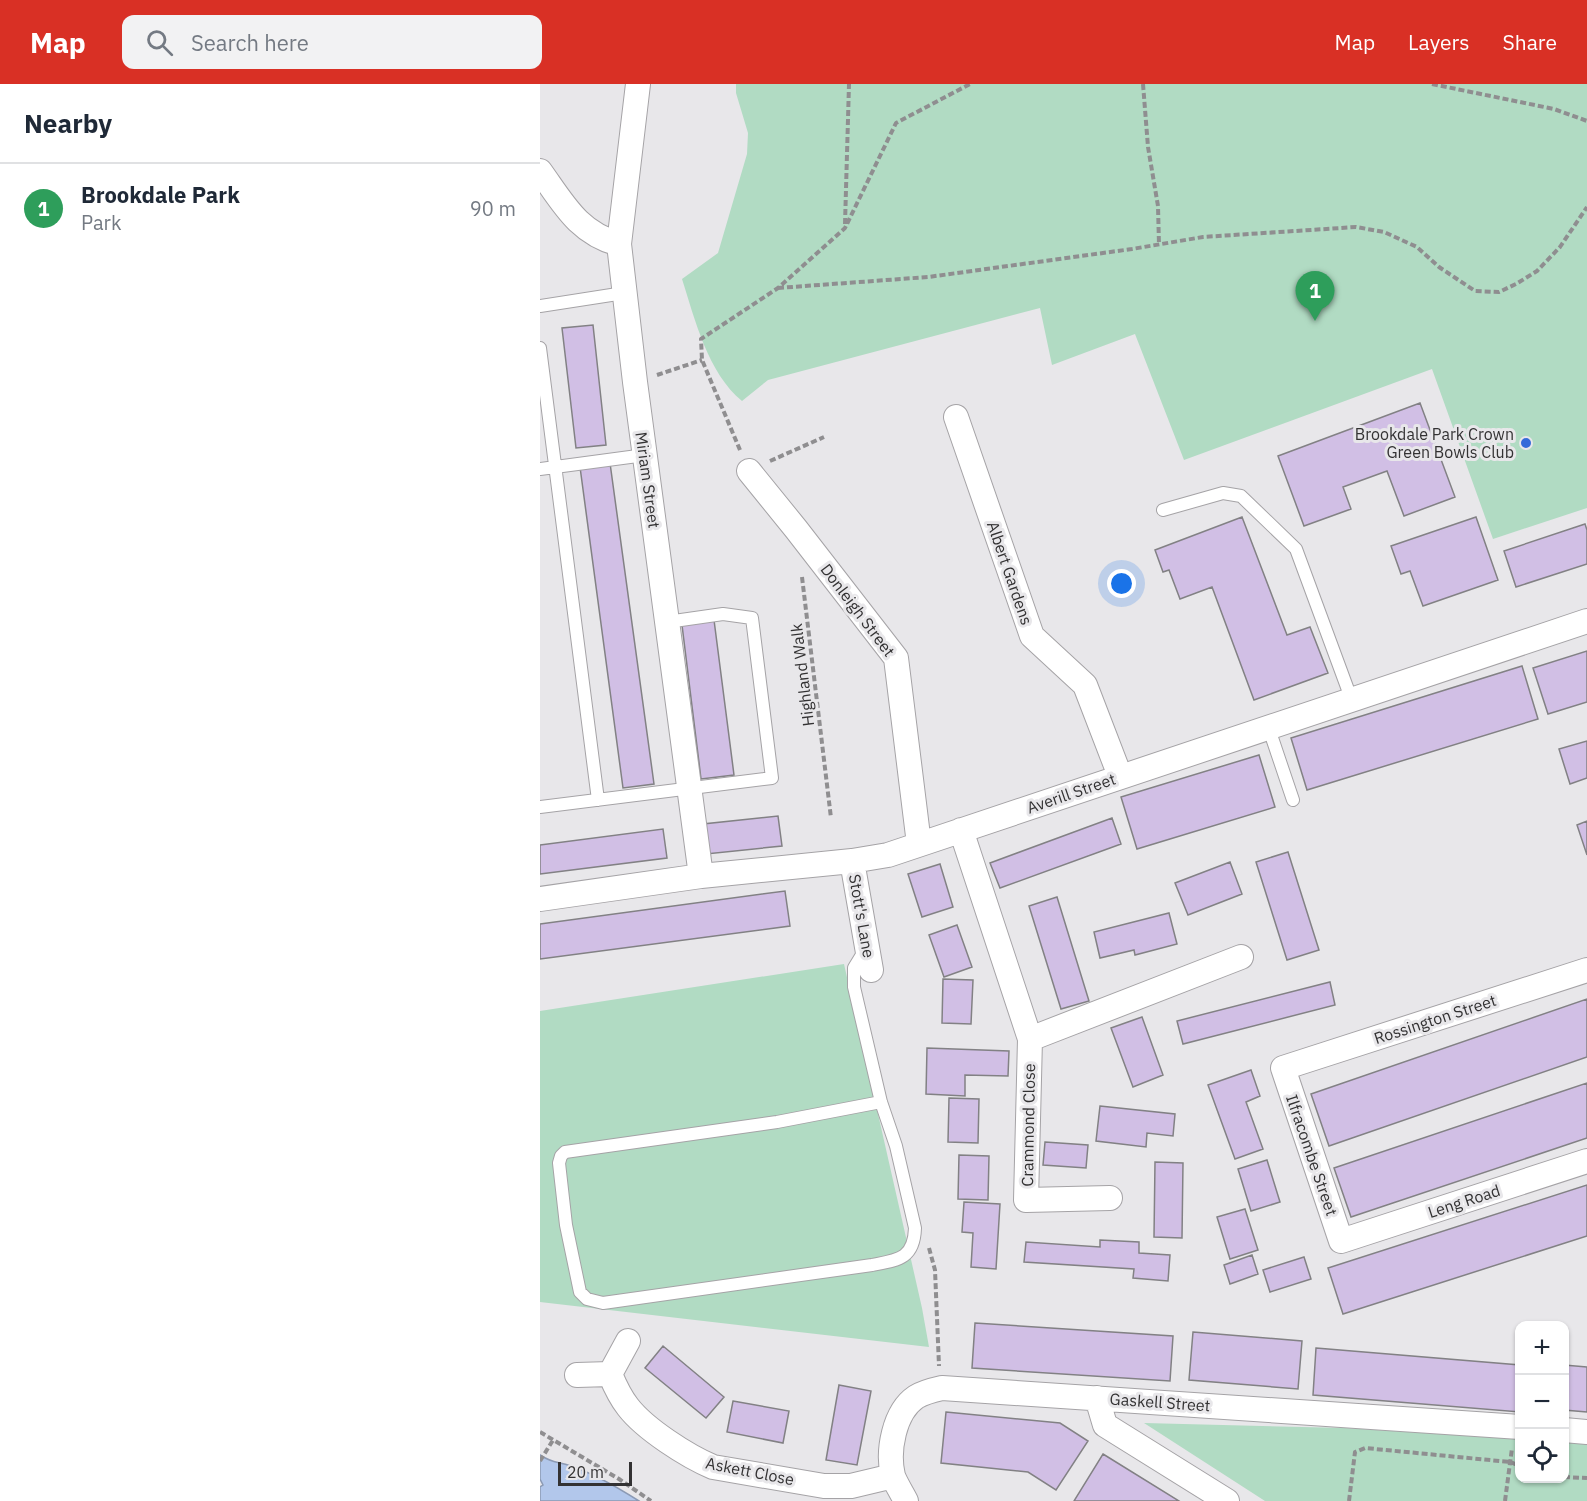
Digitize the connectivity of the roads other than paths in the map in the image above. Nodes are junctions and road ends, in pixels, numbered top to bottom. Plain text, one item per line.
1 (638, 84) edge
2 (540, 171) edge
3 (619, 244) junction
4 (624, 293) junction
5 (540, 306) edge
6 (540, 348) edge
7 (957, 417) dead end
8 (645, 454) junction
9 (555, 467) junction
10 (540, 469) edge
11 (749, 471) road end
12 (1163, 510) dead end
13 (1587, 621) edge
14 (667, 622) junction
15 (1351, 698) junction
16 (1269, 726) junction
17 (1120, 776) junction
18 (689, 789) junction
19 (598, 800) junction
20 (1293, 800) dead end
21 (540, 807) edge
22 (961, 830) junction
23 (919, 844) junction
24 (852, 861) junction
25 (701, 876) junction
26 (540, 898) edge
27 (868, 946) junction
28 (1241, 957) dead end
29 (871, 970) dead end
30 (1587, 970) edge
31 (1030, 1039) junction
32 (1283, 1068) joint
33 (881, 1102) junction
34 (1587, 1161) edge
35 (1110, 1198) dead end
36 (1341, 1241) joint
37 (628, 1341) dead end
38 (578, 1374) dead end
39 (610, 1374) junction
40 (1097, 1398) junction
41 (1515, 1427) edge
42 (1569, 1430) edge
43 (1587, 1432) edge
44 (894, 1476) junction
45 (906, 1501) edge
46 (1227, 1501) edge

1 - 3 street, Miriam Street
2 - 3 street
3 - 4 street, Miriam Street
4 - 5 lane
4 - 8 street, Miriam Street
6 - 9 lane
7 - 17 street, Albert Gardens
8 - 9 lane
8 - 14 street, Miriam Street
9 - 10 lane
9 - 19 lane
11 - 23 street, Donleigh Street
12 - 15 lane
13 - 15 street, Averill Street
14 - 18 street, Miriam Street
14 - 18 lane
15 - 16 street, Averill Street
16 - 17 street, Averill Street
16 - 20 lane
17 - 22 street, Averill Street
18 - 19 lane
18 - 25 street, Miriam Street
19 - 21 lane
22 - 23 street, Averill Street
22 - 31 street, Crammond Close
23 - 24 street, Averill Street
24 - 25 street, Averill Street
24 - 27 street, Stott's Lane
25 - 26 street, Averill Street
27 - 29 street, Stott's Lane
27 - 33 lane
28 - 31 street
30 - 32 street, Rossington Street
31 - 35 street, Crammond Close
32 - 36 street, Ilfracombe Street
33 - 33 lane
34 - 36 street, Leng Road
37 - 39 street
38 - 39 street
39 - 44 street, Askett Close
40 - 41 street, Gaskell Street
40 - 44 street, Gaskell Street
40 - 46 street
42 - 43 street
44 - 45 street, Gaskell Street

